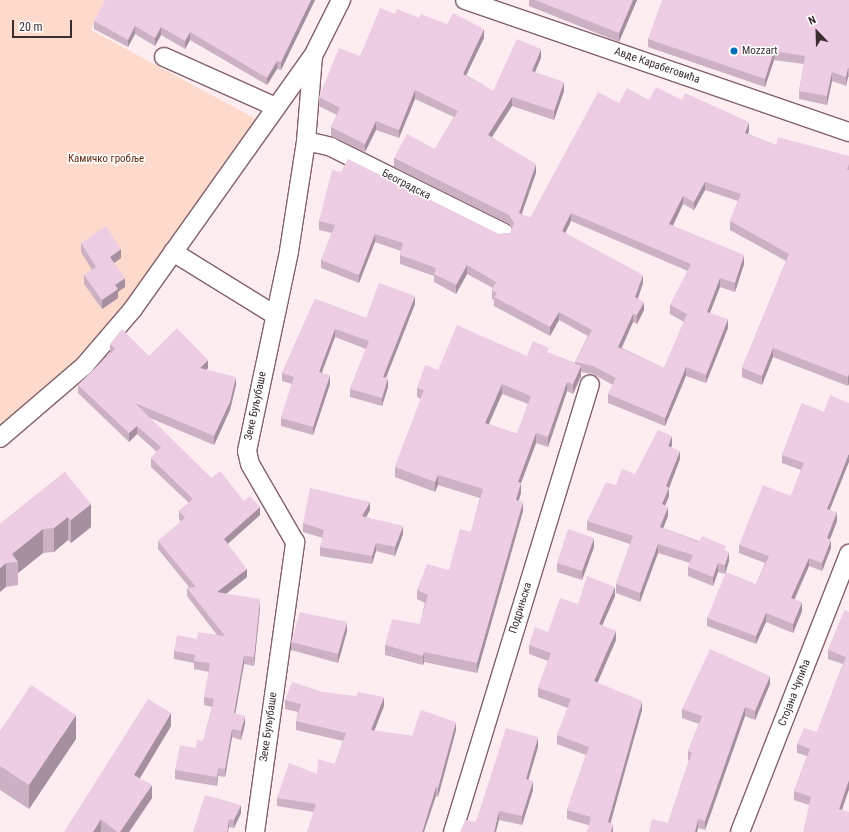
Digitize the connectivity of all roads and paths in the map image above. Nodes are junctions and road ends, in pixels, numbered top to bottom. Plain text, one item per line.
1 (341, 0) edge
2 (464, 0) edge
3 (164, 56) dead end
4 (313, 56) junction
5 (276, 107) junction
6 (849, 132) edge
7 (306, 141) junction
8 (504, 233) edge
9 (172, 252) junction
10 (275, 315) junction
11 (590, 384) dead end
12 (0, 438) edge
13 (849, 554) edge
14 (255, 832) edge
15 (453, 832) edge
16 (740, 832) edge

1 - 4 street, Зеке Буљубаше
2 - 6 street, Авде Карабеговића
3 - 5 street
4 - 5 street
4 - 7 street, Зеке Буљубаше
5 - 9 street
7 - 8 street, Београдска
7 - 10 street, Зеке Буљубаше
9 - 10 street
9 - 12 street
10 - 14 street, Зеке Буљубаше
11 - 15 street, Подрињска
13 - 16 street, Стојана Чупића

